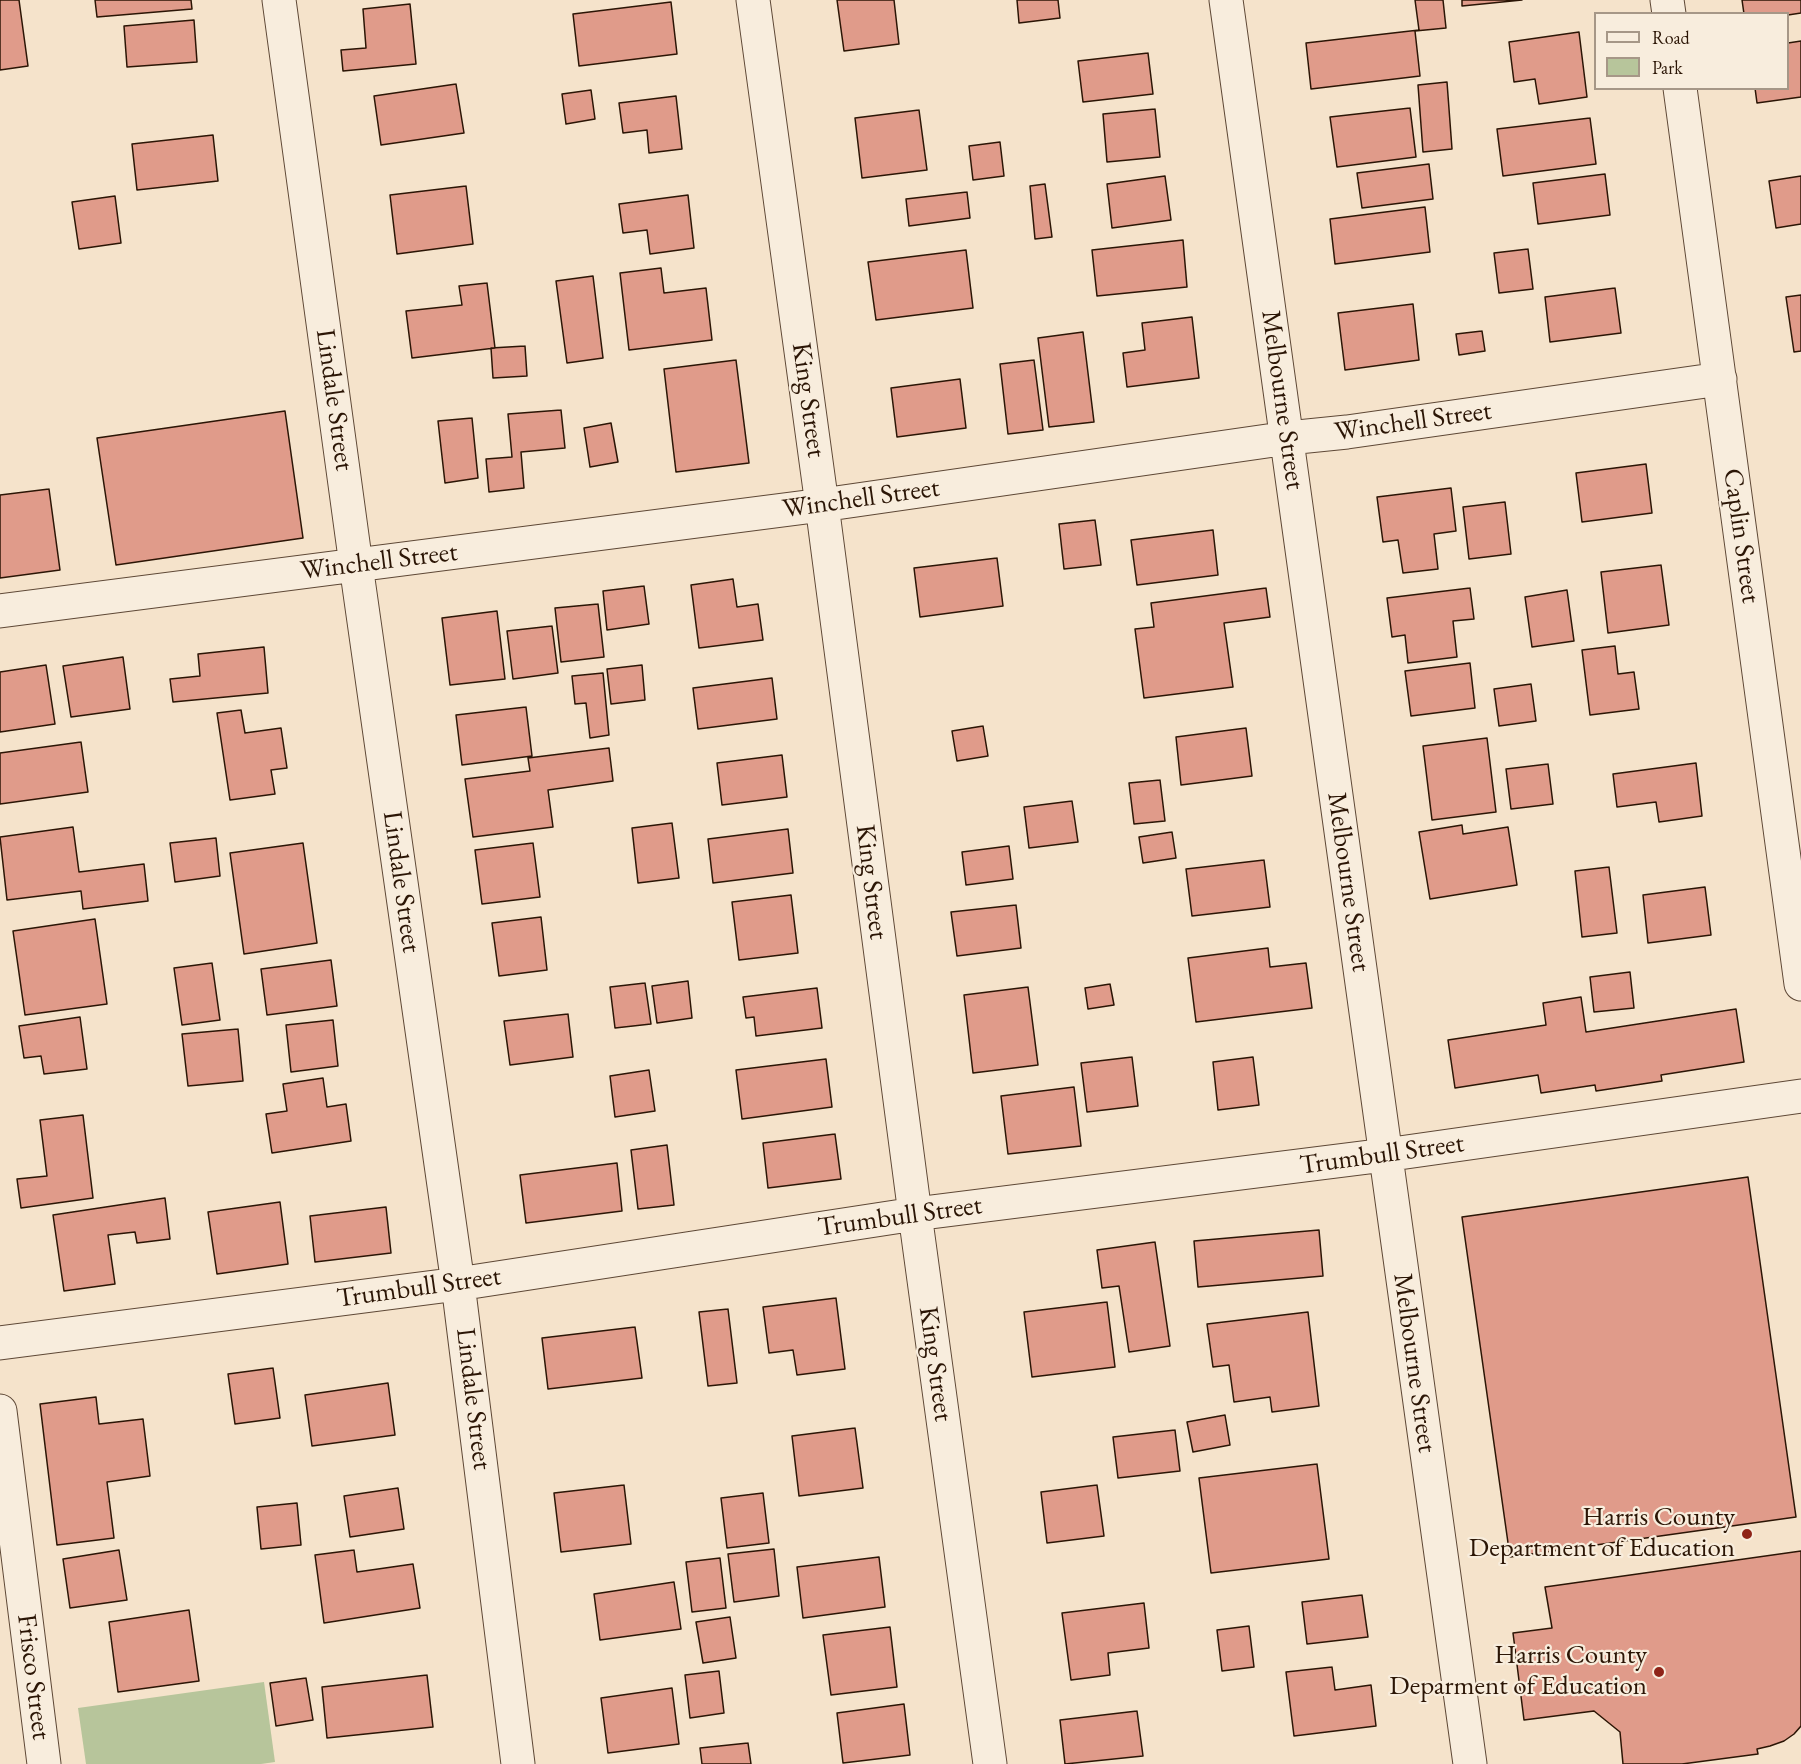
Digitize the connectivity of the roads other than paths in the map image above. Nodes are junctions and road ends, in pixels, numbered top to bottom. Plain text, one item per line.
1 (279, 0) edge
2 (753, 0) edge
3 (1226, 0) edge
4 (1680, 90) edge
5 (1720, 379) junction
6 (1288, 438) junction
7 (822, 505) junction
8 (356, 565) junction
9 (0, 611) edge
10 (1801, 984) edge
11 (1801, 1096) edge
12 (1385, 1155) junction
13 (915, 1214) junction
14 (458, 1284) junction
15 (0, 1343) edge
16 (0, 1411) edge
17 (44, 1764) edge
18 (518, 1764) edge
19 (990, 1764) edge
20 (1470, 1764) edge

1 - 8 street, Lindale Street
2 - 7 street, King Street
3 - 6 street, Melbourne Street
4 - 5 street, Caplin Street
5 - 6 street, Winchell Street
5 - 10 street, Caplin Street
6 - 7 street, Winchell Street
6 - 12 street, Melbourne Street
7 - 8 street, Winchell Street
7 - 13 street, King Street
8 - 9 street, Winchell Street
8 - 14 street, Lindale Street
11 - 12 street, Trumbull Street
12 - 13 street, Trumbull Street
12 - 20 street, Melbourne Street
13 - 14 street, Trumbull Street
13 - 19 street, King Street
14 - 15 street, Trumbull Street
14 - 18 street, Lindale Street
16 - 17 street, Frisco Street

